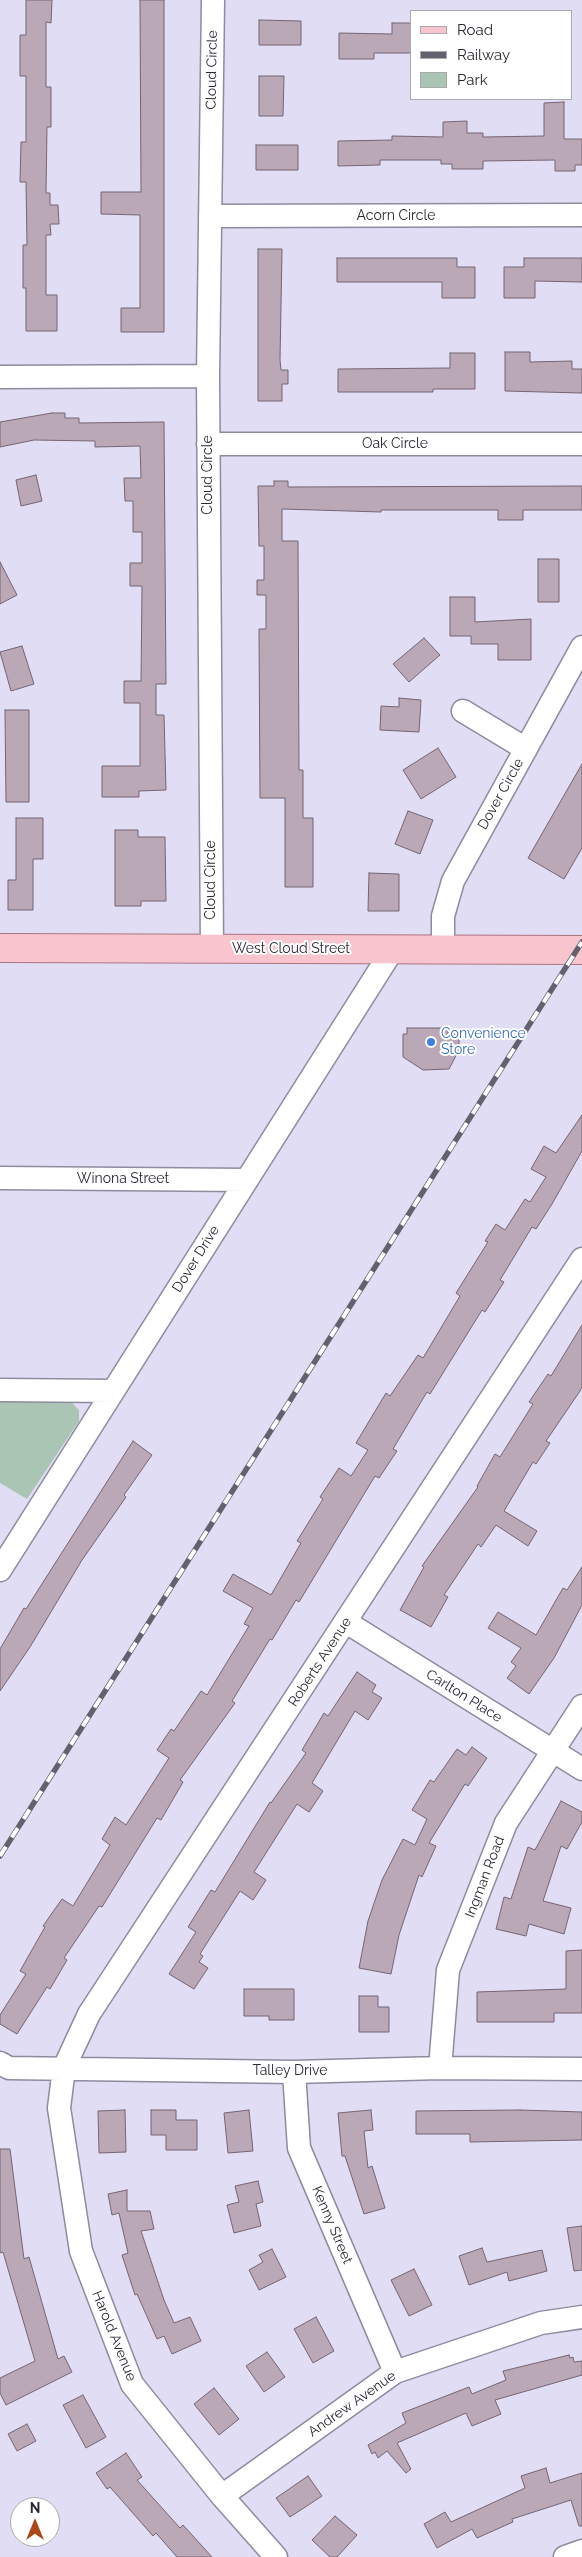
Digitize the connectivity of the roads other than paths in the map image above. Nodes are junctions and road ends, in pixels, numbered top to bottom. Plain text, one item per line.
1 (213, 0) edge
2 (582, 215) edge
3 (210, 216) junction
4 (208, 376) junction
5 (0, 378) edge
6 (208, 444) junction
7 (582, 444) edge
8 (582, 647) edge
9 (463, 711) dead end
10 (526, 749) junction
11 (0, 948) edge
12 (443, 948) junction
13 (212, 949) junction
14 (392, 949) junction
15 (582, 950) edge
16 (0, 1178) edge
17 (247, 1180) junction
18 (582, 1260) edge
19 (0, 1390) edge
20 (113, 1391) junction
21 (0, 1570) edge
22 (346, 1622) junction
23 (582, 1706) edge
24 (552, 1752) junction
25 (582, 1769) edge
26 (0, 2063) edge
27 (64, 2068) junction
28 (440, 2068) junction
29 (582, 2069) edge
30 (294, 2072) junction
31 (582, 2317) edge
32 (395, 2372) junction
33 (222, 2496) junction
34 (582, 2551) edge
35 (276, 2557) edge
36 (565, 2557) edge

1 - 3 street, Cloud Circle
2 - 3 street, Acorn Circle
3 - 4 street, Cloud Circle
4 - 5 street
4 - 6 street, Cloud Circle
6 - 7 street, Oak Circle
6 - 13 street, Cloud Circle
8 - 10 street, Dover Circle
9 - 10 street
10 - 12 street, Dover Circle
11 - 13 main road, West Cloud Street
12 - 14 main road, West Cloud Street
12 - 15 main road, West Cloud Street
13 - 14 main road, West Cloud Street
14 - 17 street, Dover Drive
16 - 17 street, Winona Street
17 - 20 street, Dover Drive
18 - 22 street, Roberts Avenue
19 - 20 street
20 - 21 street, Dover Drive
22 - 24 street, Carlton Place
22 - 27 street, Roberts Avenue
23 - 24 street, Ingman Road
24 - 25 street, Carlton Place
24 - 28 street, Ingman Road
26 - 27 street, Talley Drive
27 - 30 street, Talley Drive
27 - 33 street, Harold Avenue
28 - 29 street, Talley Drive
28 - 30 street, Talley Drive
30 - 32 street, Kenny Street
31 - 32 street, Andrew Avenue
32 - 33 street, Andrew Avenue
33 - 35 street, Harold Avenue
34 - 36 street

